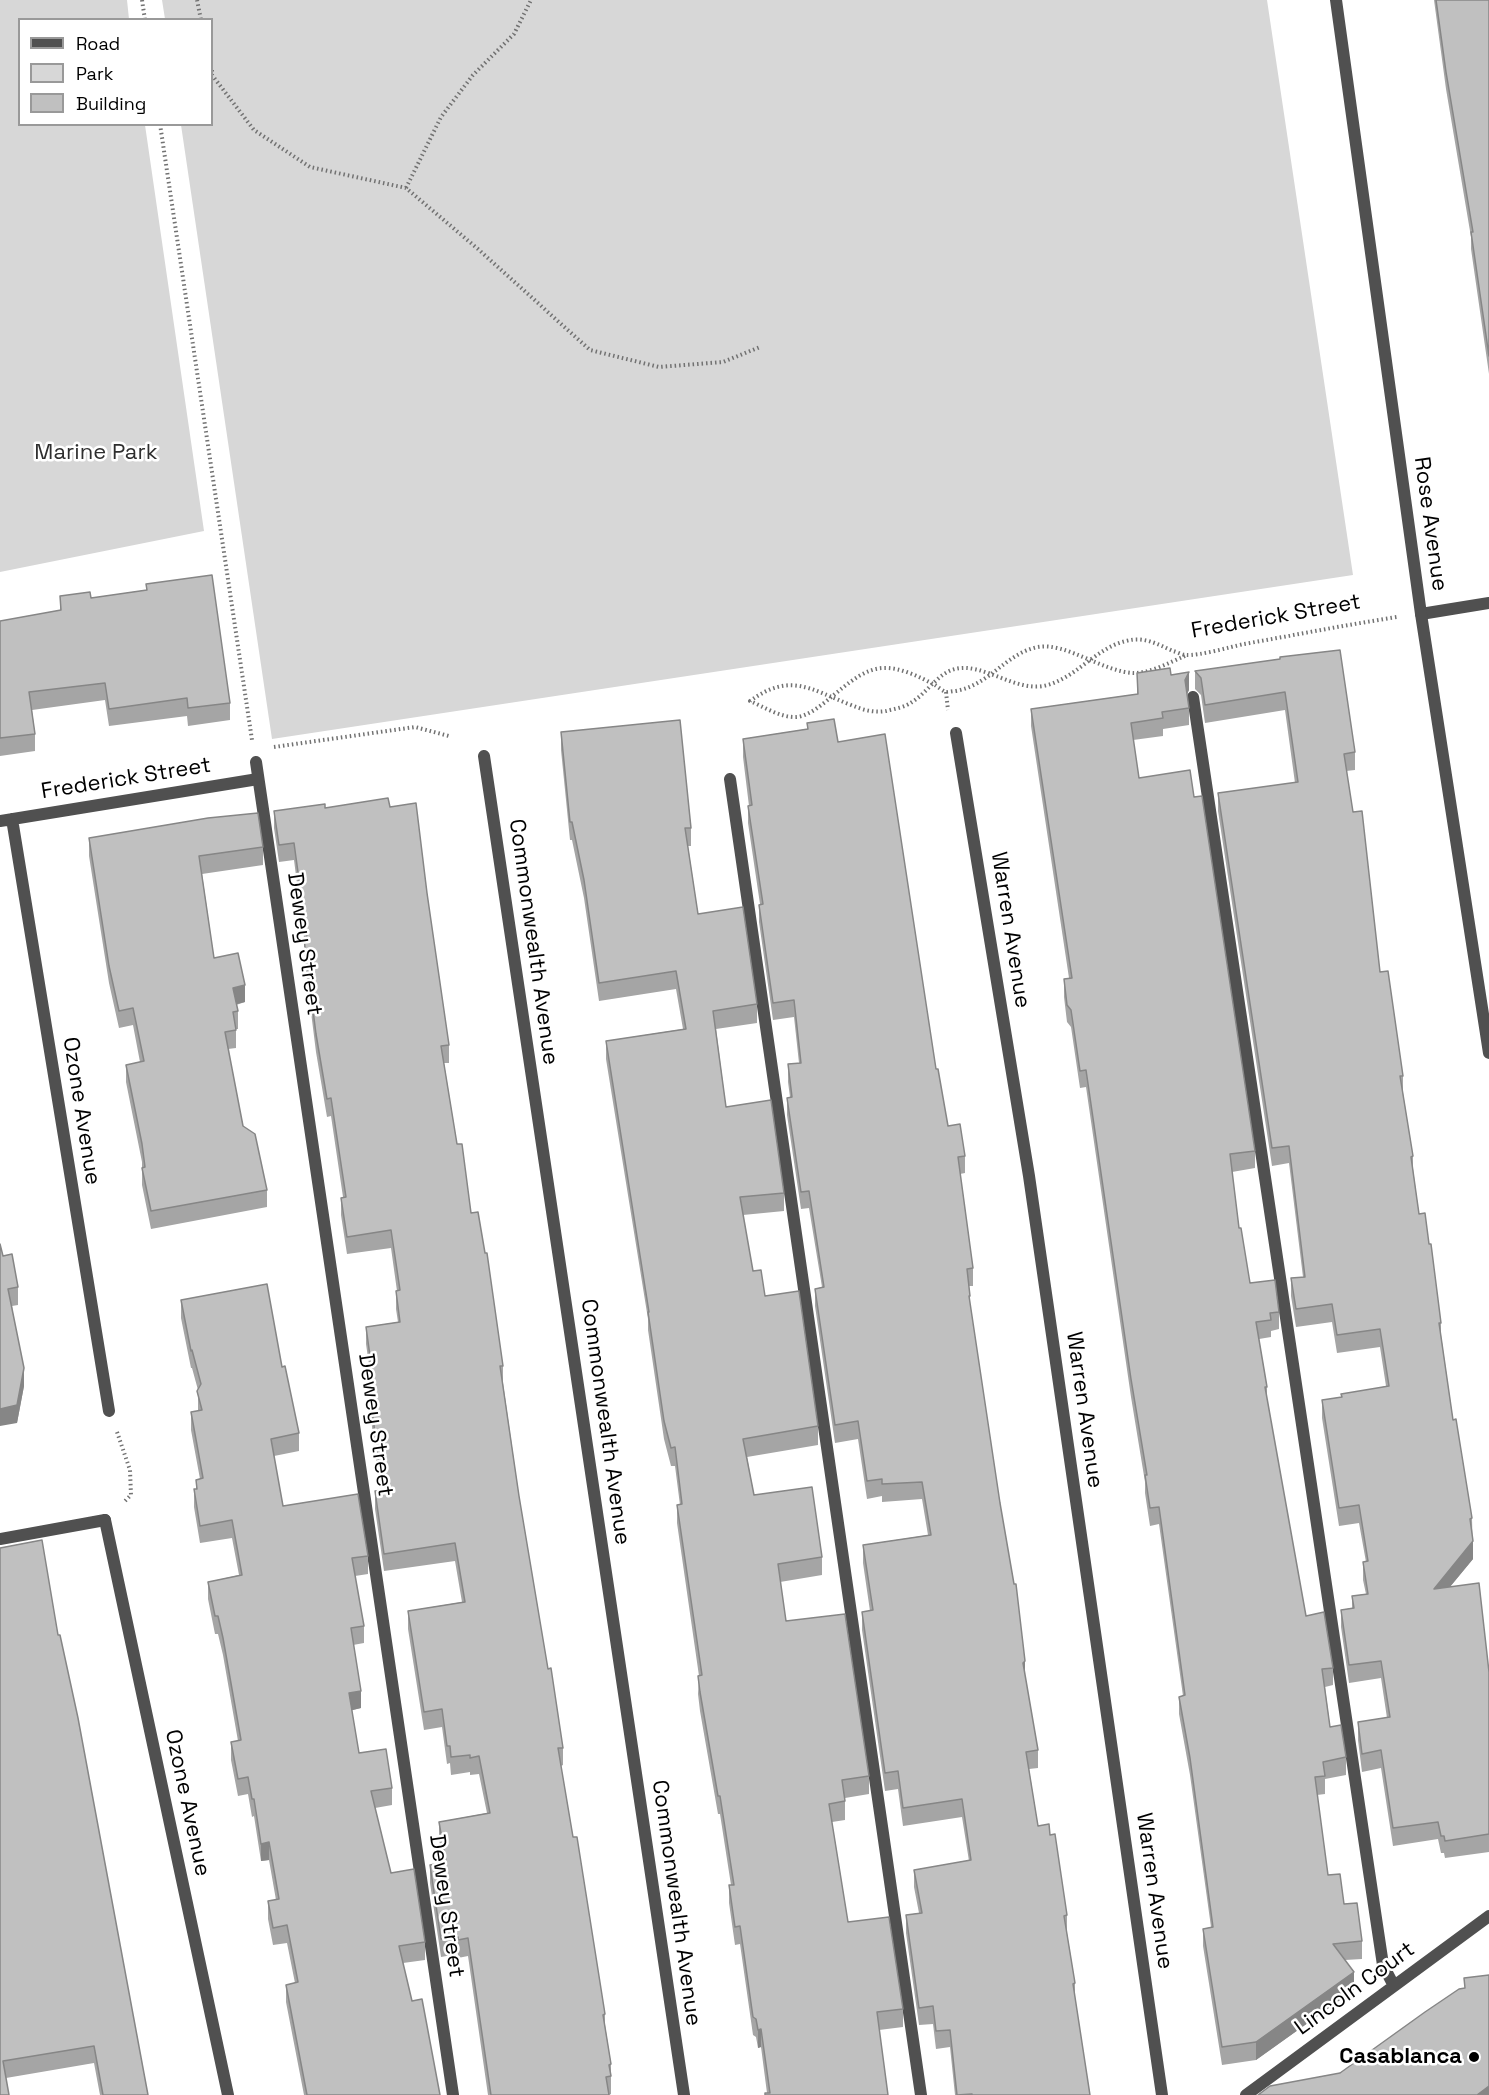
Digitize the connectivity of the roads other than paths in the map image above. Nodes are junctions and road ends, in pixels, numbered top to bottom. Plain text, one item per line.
1 (1336, 0) edge
2 (1489, 603) edge
3 (1421, 614) junction
4 (1193, 697) dead end
5 (956, 733) dead end
6 (484, 756) dead end
7 (255, 762) road end
8 (258, 779) junction
9 (730, 779) dead end
10 (6, 820) edge
11 (1489, 1053) edge
12 (109, 1411) road end
13 (0, 1539) edge
14 (1489, 1916) edge
15 (1394, 1986) junction
16 (228, 2095) edge
17 (453, 2095) edge
18 (684, 2095) edge
19 (921, 2095) edge
20 (1162, 2095) edge
21 (1246, 2095) edge

1 - 3 street, Rose Avenue
2 - 3 street
3 - 11 street, Rose Avenue
4 - 15 street
5 - 20 street, Warren Avenue
6 - 18 street, Commonwealth Avenue
7 - 8 street, Dewey Street
8 - 10 street, Frederick Street
8 - 17 street, Dewey Street
9 - 19 street
10 - 12 street, Ozone Avenue
13 - 16 street, Ozone Avenue
14 - 15 street, Lincoln Court
15 - 21 street, Lincoln Court

